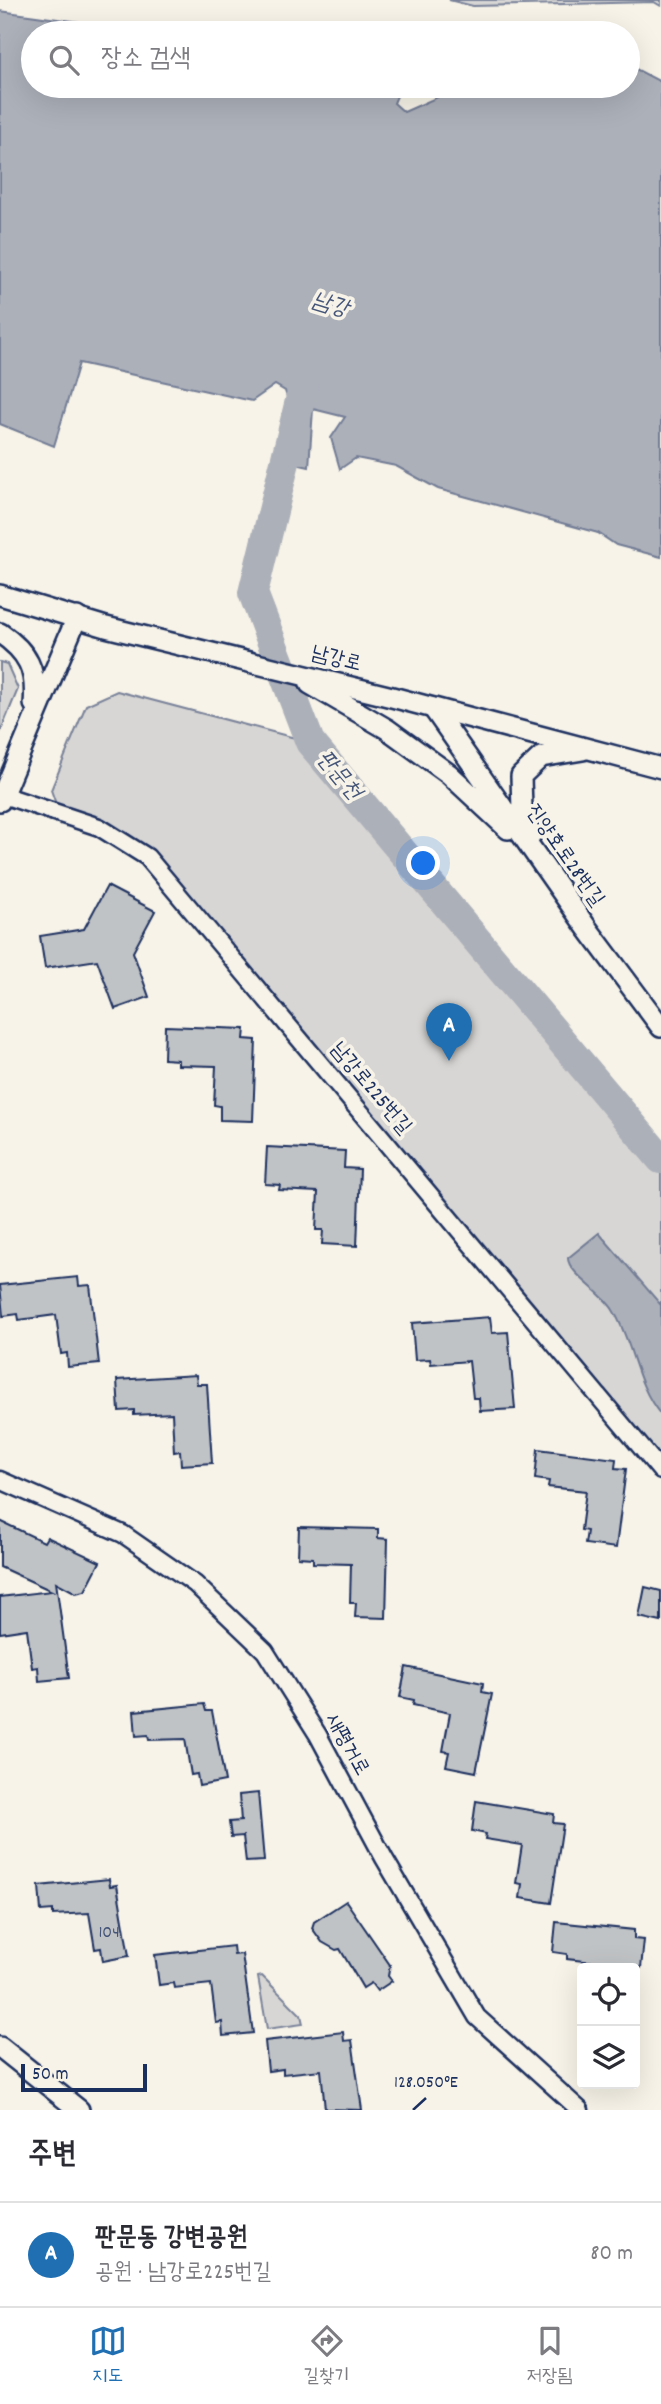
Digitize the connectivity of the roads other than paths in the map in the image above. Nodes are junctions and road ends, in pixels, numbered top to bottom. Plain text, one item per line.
1 (0, 595) edge
2 (77, 617) junction
3 (0, 633) edge
4 (289, 672) junction
5 (433, 708) junction
6 (32, 725) junction
7 (591, 749) junction
8 (661, 768) edge
9 (1, 798) edge
10 (539, 859) junction
11 (661, 1027) edge
12 (661, 1471) edge
13 (0, 1480) edge
14 (0, 2047) edge
15 (79, 2110) edge
16 (580, 2110) edge

1 - 2 street, 남강로
2 - 4 street, 남강로
2 - 6 street, 남강로225번길
3 - 6 street
4 - 5 street, 남강로
4 - 10 street
5 - 7 street, 남강로
5 - 10 street, 진양호로28번길
6 - 9 street, 남강로225번길
7 - 8 street, 남강로
7 - 10 street
9 - 12 street, 남강로225번길
10 - 11 street, 진양호로28번길
13 - 16 street, 새평거로
14 - 15 street

